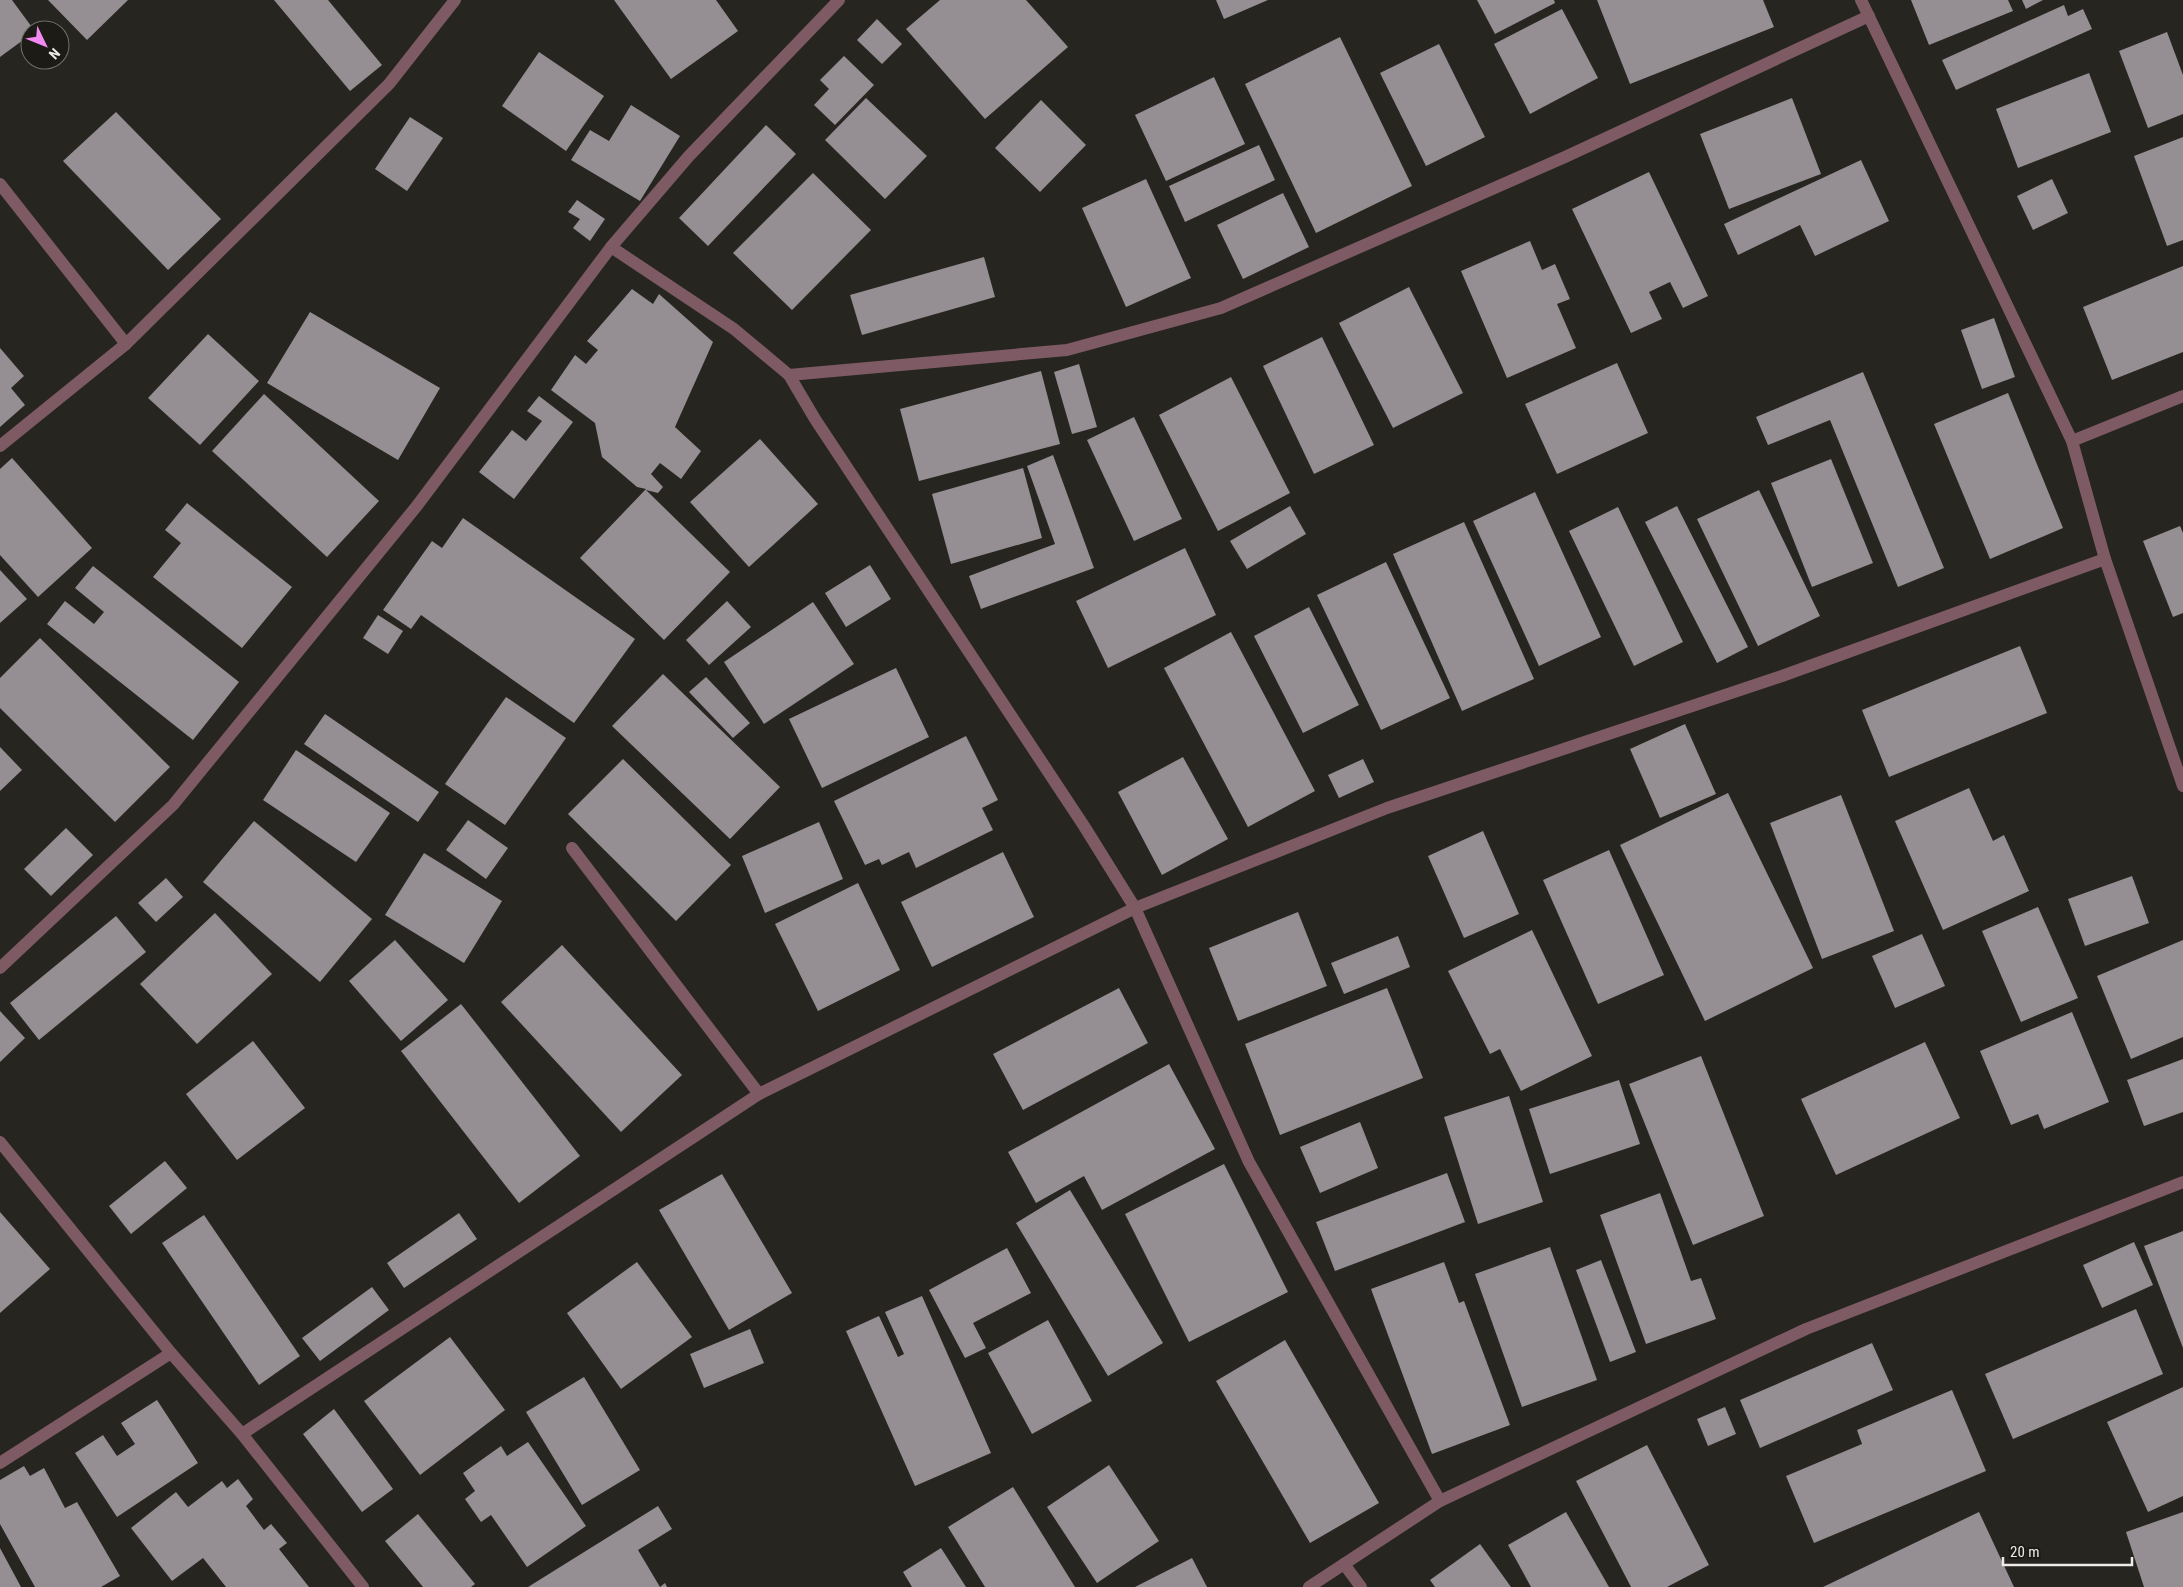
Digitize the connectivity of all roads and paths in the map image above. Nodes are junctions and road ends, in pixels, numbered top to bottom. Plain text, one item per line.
1 (455, 0) edge
2 (839, 0) edge
3 (1861, 0) edge
4 (1869, 16) junction
5 (0, 184) edge
6 (611, 247) junction
7 (126, 344) junction
8 (789, 375) junction
9 (2183, 396) edge
10 (2072, 441) junction
11 (0, 446) edge
12 (2105, 559) junction
13 (2183, 786) edge
14 (572, 848) dead end
15 (1136, 908) junction
16 (0, 968) edge
17 (759, 1094) junction
18 (0, 1142) edge
19 (2183, 1182) edge
20 (171, 1353) junction
21 (242, 1434) junction
22 (0, 1463) edge
23 (1440, 1502) junction
24 (1344, 1564) junction
25 (362, 1587) edge
26 (1309, 1587) edge
27 (1361, 1587) edge

1 - 7 street
2 - 6 street
3 - 4 street
4 - 8 street
4 - 10 street
5 - 7 street
6 - 8 street
6 - 16 street
7 - 11 street
8 - 15 street
9 - 10 street
10 - 12 street
12 - 13 street
12 - 15 street
14 - 17 street
15 - 17 street
15 - 23 street
17 - 21 street
18 - 20 street
19 - 23 street
20 - 21 street
20 - 22 street
21 - 25 street
23 - 24 street
24 - 26 street
24 - 27 street

